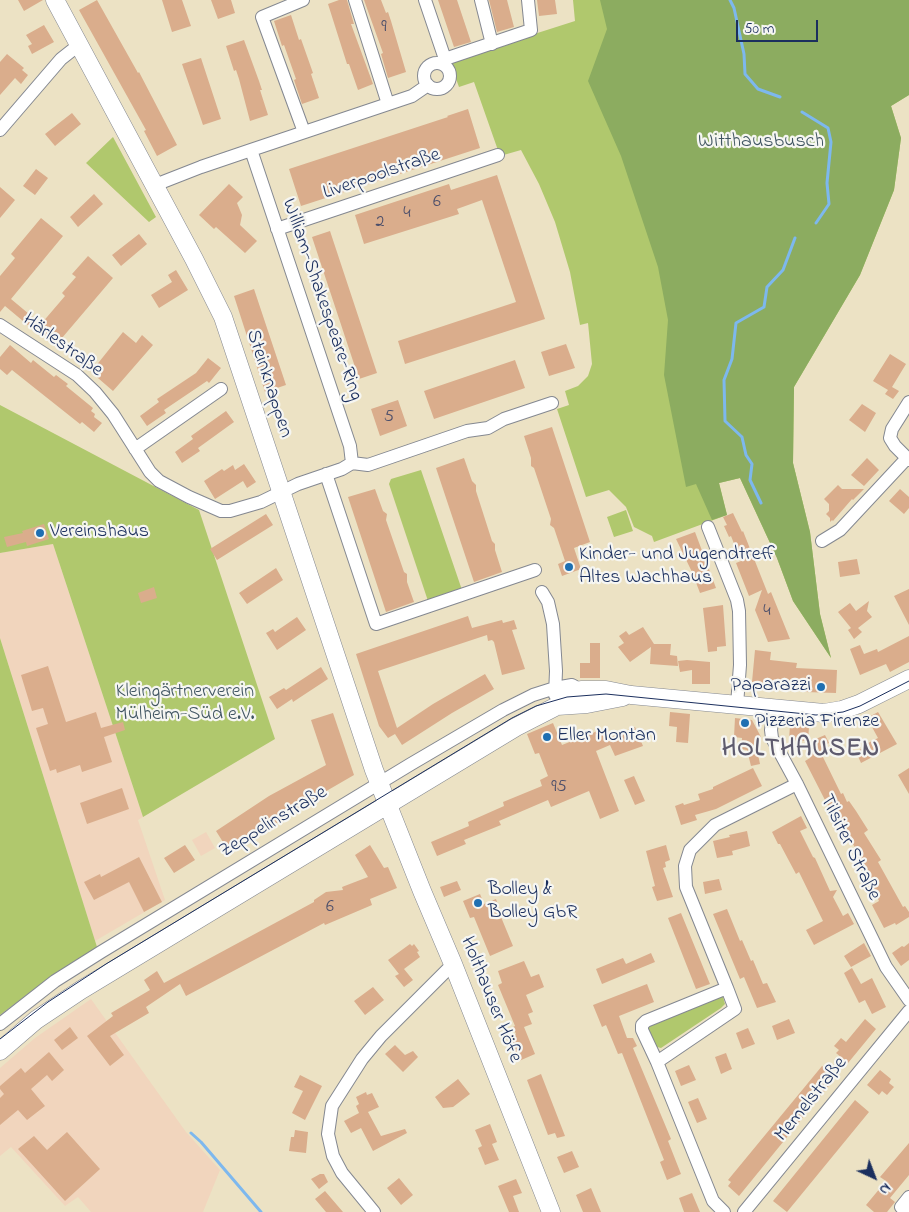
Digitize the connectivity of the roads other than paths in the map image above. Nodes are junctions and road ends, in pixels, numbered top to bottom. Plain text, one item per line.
1 (56, 0) edge
2 (302, 0) edge
3 (355, 0) edge
4 (425, 0) edge
5 (481, 0) edge
6 (528, 0) edge
7 (80, 44) junction
8 (492, 44) junction
9 (443, 61) junction
10 (428, 85) junction
11 (388, 104) junction
12 (2, 124) edge
13 (304, 132) junction
14 (251, 150) junction
15 (498, 155) dead end
16 (155, 186) junction
17 (277, 229) junction
18 (0, 325) edge
19 (221, 389) dead end
20 (909, 402) edge
21 (552, 403) dead end
22 (135, 449) junction
23 (908, 459) edge
24 (352, 463) junction
25 (326, 474) junction
26 (281, 492) junction
27 (708, 527) dead end
28 (822, 541) dead end
29 (535, 570) dead end
30 (542, 592) dead end
31 (909, 678) edge
32 (555, 688) junction
33 (581, 690) junction
34 (631, 694) junction
35 (737, 705) junction
36 (557, 706) junction
37 (774, 709) junction
38 (380, 784) junction
39 (797, 784) junction
40 (388, 804) junction
41 (453, 964) junction
42 (727, 988) junction
43 (909, 1000) edge
44 (909, 1011) edge
45 (0, 1024) edge
46 (0, 1051) edge
47 (657, 1062) junction
48 (374, 1212) edge
49 (551, 1212) edge
50 (724, 1212) edge
51 (744, 1212) edge

1 - 7 street, Steinknappen
2 - 13 street
3 - 11 street
4 - 9 street
5 - 8 street
6 - 8 street
7 - 12 street
7 - 16 street, Steinknappen
8 - 9 street
9 - 10 street
9 - 10 street
10 - 11 street
11 - 13 street
13 - 14 street
14 - 16 street
14 - 17 street, William-Shakespeare-Ring
15 - 17 street, Liverpoolstraße
16 - 26 street, Steinknappen
17 - 24 street, William-Shakespeare-Ring
18 - 22 street, Härlestraße
19 - 22 street
20 - 23 street
21 - 24 street
22 - 26 street, Härlestraße
23 - 28 street
24 - 25 street
25 - 26 street
25 - 29 street
26 - 38 street, Steinknappen
27 - 35 street
30 - 32 street
31 - 37 street, Zeppelinstraße
32 - 33 street, Zeppelinstraße
32 - 36 street
32 - 38 street, Zeppelinstraße
33 - 34 street, Zeppelinstraße
33 - 36 street, Zeppelinstraße
34 - 35 street, Zeppelinstraße
34 - 36 street, Zeppelinstraße
35 - 37 street, Zeppelinstraße
36 - 40 street, Zeppelinstraße
37 - 39 street, Tilsiter Straße
38 - 40 street, Steinknappen
38 - 45 street, Zeppelinstraße
39 - 42 street
39 - 43 street, Tilsiter Straße
40 - 41 street, Holthauser Höfe
40 - 46 street, Zeppelinstraße
41 - 48 street
41 - 49 street, Holthauser Höfe
42 - 47 street
42 - 47 street
44 - 51 street, Memelstraße
47 - 50 street

